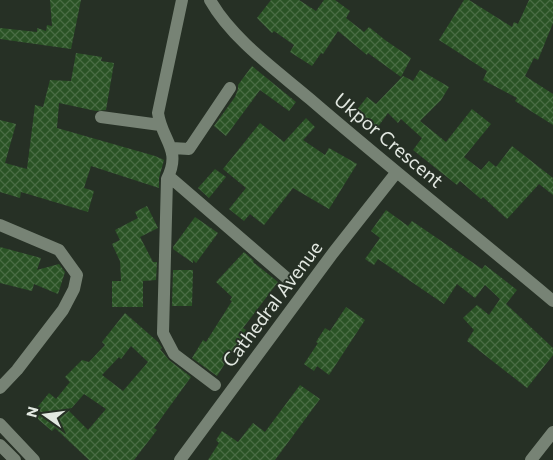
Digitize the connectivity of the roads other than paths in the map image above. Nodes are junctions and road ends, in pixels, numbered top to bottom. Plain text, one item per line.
1 (182, 0) edge
2 (210, 0) edge
3 (230, 88) dead end
4 (101, 117) dead end
5 (160, 125) junction
6 (172, 148) junction
7 (396, 173) junction
8 (167, 180) junction
9 (0, 225) edge
10 (289, 280) dead end
11 (553, 301) edge
12 (215, 384) dead end
13 (0, 388) edge
14 (0, 424) edge
15 (553, 432) edge
16 (0, 445) edge
17 (15, 460) edge
18 (34, 460) edge
19 (180, 460) edge
20 (531, 460) edge

1 - 5 street
2 - 7 street, Ukpor Crescent
3 - 6 street
4 - 5 street
5 - 6 street
6 - 8 street
7 - 11 street, Ukpor Crescent
7 - 19 street, Cathedral Avenue
8 - 10 street
8 - 12 street
9 - 13 street
14 - 18 street
15 - 20 street
16 - 17 street

